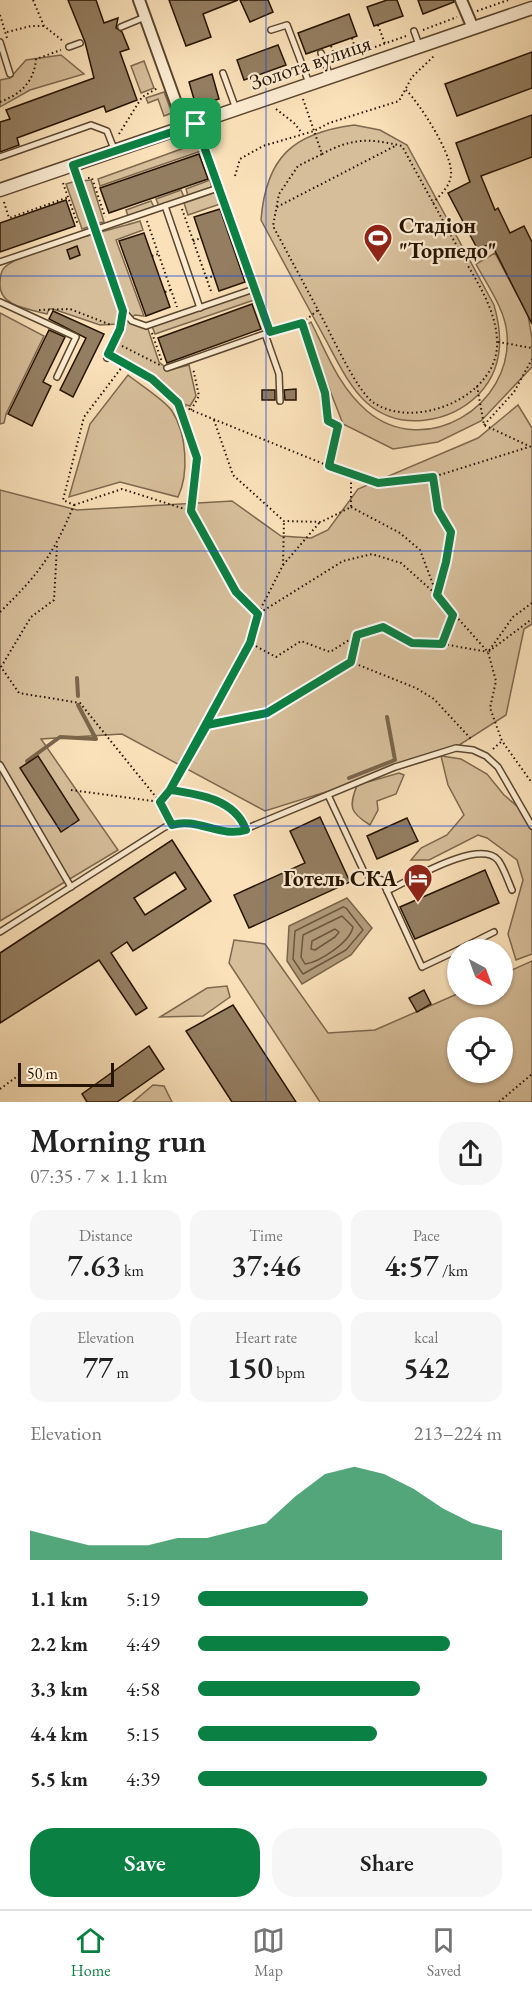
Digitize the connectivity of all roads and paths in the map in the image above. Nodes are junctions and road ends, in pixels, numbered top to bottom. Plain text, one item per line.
1 (33, 0) edge
2 (139, 0) edge
3 (461, 0) edge
4 (532, 8) edge
5 (145, 17) junction
6 (378, 25) dead end
7 (44, 26) junction
8 (121, 27) dead end
9 (473, 28) junction
10 (272, 30) dead end
11 (414, 31) dead end
12 (7, 32) dead end
13 (352, 38) dead end
14 (0, 42) edge
15 (80, 43) dead end
16 (385, 44) dead end
17 (331, 46) dead end
18 (69, 47) junction
19 (419, 47) junction
20 (321, 53) dead end
21 (357, 54) dead end
22 (436, 54) dead end
23 (336, 61) dead end
24 (286, 69) dead end
25 (224, 73) dead end
26 (10, 74) dead end
27 (270, 74) junction
28 (330, 78) junction
29 (250, 81) dead end
30 (273, 81) dead end
31 (310, 85) junction
32 (158, 88) dead end
33 (406, 90) junction
34 (303, 99) dead end
35 (0, 102) edge
36 (275, 109) dead end
37 (236, 110) junction
38 (190, 126) junction
39 (314, 131) junction
40 (302, 133) junction
41 (115, 145) junction
42 (397, 145) junction
43 (322, 154) junction
44 (0, 156) edge
45 (73, 165) junction
46 (235, 176) dead end
47 (92, 178) dead end
48 (63, 182) dead end
49 (218, 188) junction
50 (0, 190) edge
51 (69, 198) junction
52 (179, 201) junction
53 (4, 202) dead end
54 (433, 204) junction
55 (165, 206) junction
56 (276, 207) junction
57 (144, 213) junction
58 (464, 223) dead end
59 (108, 225) junction
60 (94, 230) junction
61 (448, 231) junction
62 (81, 234) junction
63 (201, 238) dead end
64 (193, 241) junction
65 (158, 254) junction
66 (152, 256) dead end
67 (0, 262) edge
68 (214, 276) dead end
69 (206, 278) junction
70 (171, 290) junction
71 (254, 290) junction
72 (165, 292) dead end
73 (0, 302) edge
74 (215, 303) junction
75 (200, 308) junction
76 (318, 310) junction
77 (21, 311) junction
78 (123, 311) junction
79 (179, 315) junction
80 (302, 323) junction
81 (120, 329) junction
82 (152, 333) dead end
83 (268, 333) junction
84 (114, 342) junction
85 (498, 342) junction
86 (532, 348) edge
87 (108, 356) joint
88 (532, 358) edge
89 (190, 360) junction
90 (125, 363) junction
91 (166, 368) junction
92 (57, 376) dead end
93 (152, 379) junction
94 (477, 386) junction
95 (280, 401) dead end
96 (178, 403) junction
97 (191, 410) junction
98 (214, 420) junction
99 (484, 425) junction
100 (531, 446) edge
101 (329, 466) junction
102 (351, 475) junction
103 (433, 477) junction
104 (74, 505) junction
105 (351, 507) junction
106 (191, 511) junction
107 (284, 521) junction
108 (321, 522) junction
109 (57, 546) junction
110 (283, 565) junction
111 (437, 595) junction
112 (532, 603) edge
113 (0, 612) edge
114 (258, 614) junction
115 (453, 615) junction
116 (532, 619) edge
117 (357, 635) junction
118 (250, 643) junction
119 (442, 644) junction
120 (488, 652) junction
121 (351, 662) junction
122 (207, 725) junction
123 (471, 740) dead end
124 (502, 741) junction
125 (486, 756) junction
126 (0, 765) edge
127 (532, 783) edge
128 (71, 790) dead end
129 (170, 790) junction
130 (328, 795) junction
131 (160, 802) junction
132 (172, 825) junction
133 (532, 826) edge
134 (246, 830) junction
135 (71, 887) junction
136 (512, 890) dead end
137 (387, 891) junction
138 (0, 932) edge
139 (494, 932) dead end
140 (480, 939) edge
141 (447, 956) edge
142 (532, 1074) edge
143 (19, 1075) dead end
144 (0, 1089) edge
145 (499, 1102) edge

1 - 7 path
2 - 5 street
3 - 9 street
4 - 9 street, Золота вулиця
5 - 8 lane
5 - 38 street
6 - 16 path
7 - 12 path
7 - 18 path
9 - 19 street, Золота вулиця
10 - 31 lane
11 - 19 lane
13 - 21 path
14 - 26 lane
15 - 18 lane
17 - 23 path
18 - 35 path
19 - 28 street, Золота вулиця
20 - 28 lane
22 - 33 path
24 - 27 path
25 - 37 lane
27 - 29 path
27 - 30 path
28 - 31 street, Золота вулиця
31 - 37 street, Золота вулиця
32 - 41 path
33 - 39 path
33 - 54 path
34 - 39 path
36 - 40 path
37 - 38 street, Золота вулиця
38 - 41 street, Золота вулиця
38 - 49 lane
39 - 40 path
39 - 43 path
40 - 46 path
41 - 44 lane
41 - 45 street, Золота вулиця
42 - 43 path
42 - 54 path
42 - 56 path
43 - 56 path
45 - 50 street, Золота вулиця
45 - 60 lane
47 - 59 path
48 - 51 path
49 - 52 lane
49 - 71 path
51 - 53 path
51 - 62 path
52 - 55 lane
52 - 64 path
54 - 61 path
55 - 57 lane
55 - 75 lane
56 - 76 path
57 - 59 lane
57 - 65 path
58 - 61 path
59 - 60 lane
60 - 62 lane
60 - 78 lane
61 - 85 path
62 - 67 lane
63 - 64 path
64 - 69 path
65 - 66 path
65 - 70 path
68 - 69 path
69 - 74 path
70 - 72 path
70 - 79 path
71 - 74 lane
71 - 83 lane
73 - 77 lane
74 - 75 lane
75 - 79 lane
76 - 80 path
76 - 94 path
77 - 81 path
77 - 92 lane
78 - 79 lane
78 - 81 lane
80 - 83 path
80 - 101 path
81 - 84 lane
82 - 91 path
83 - 89 lane
83 - 95 lane
84 - 87 lane
84 - 91 path
85 - 86 path
85 - 94 path
87 - 90 path
88 - 99 path
89 - 91 lane
89 - 97 path
90 - 93 path
90 - 104 path
91 - 93 path
93 - 96 path
94 - 99 path
96 - 97 path
96 - 106 path
97 - 98 path
98 - 101 path
98 - 107 path
99 - 100 path
100 - 103 path
101 - 102 path
102 - 103 path
102 - 105 path
103 - 111 path
104 - 106 path
104 - 109 path
105 - 108 path
105 - 111 path
106 - 114 path
107 - 108 path
107 - 110 path
108 - 110 path
109 - 113 path
109 - 131 path
110 - 114 path
111 - 114 path
111 - 115 path
112 - 120 path
114 - 118 path
115 - 119 path
115 - 120 path
116 - 120 path
117 - 118 path
117 - 119 path
117 - 121 path
118 - 122 path
119 - 120 path
120 - 124 path
121 - 122 path
121 - 123 path
122 - 129 path
124 - 125 path
124 - 127 path
125 - 130 lane
125 - 133 lane
126 - 135 lane
128 - 131 path
129 - 131 path
129 - 134 path
130 - 134 lane
130 - 137 lane
131 - 132 path
132 - 134 lane
132 - 135 lane
135 - 138 lane
136 - 137 lane
137 - 141 lane
139 - 140 lane
142 - 145 path
143 - 144 path

